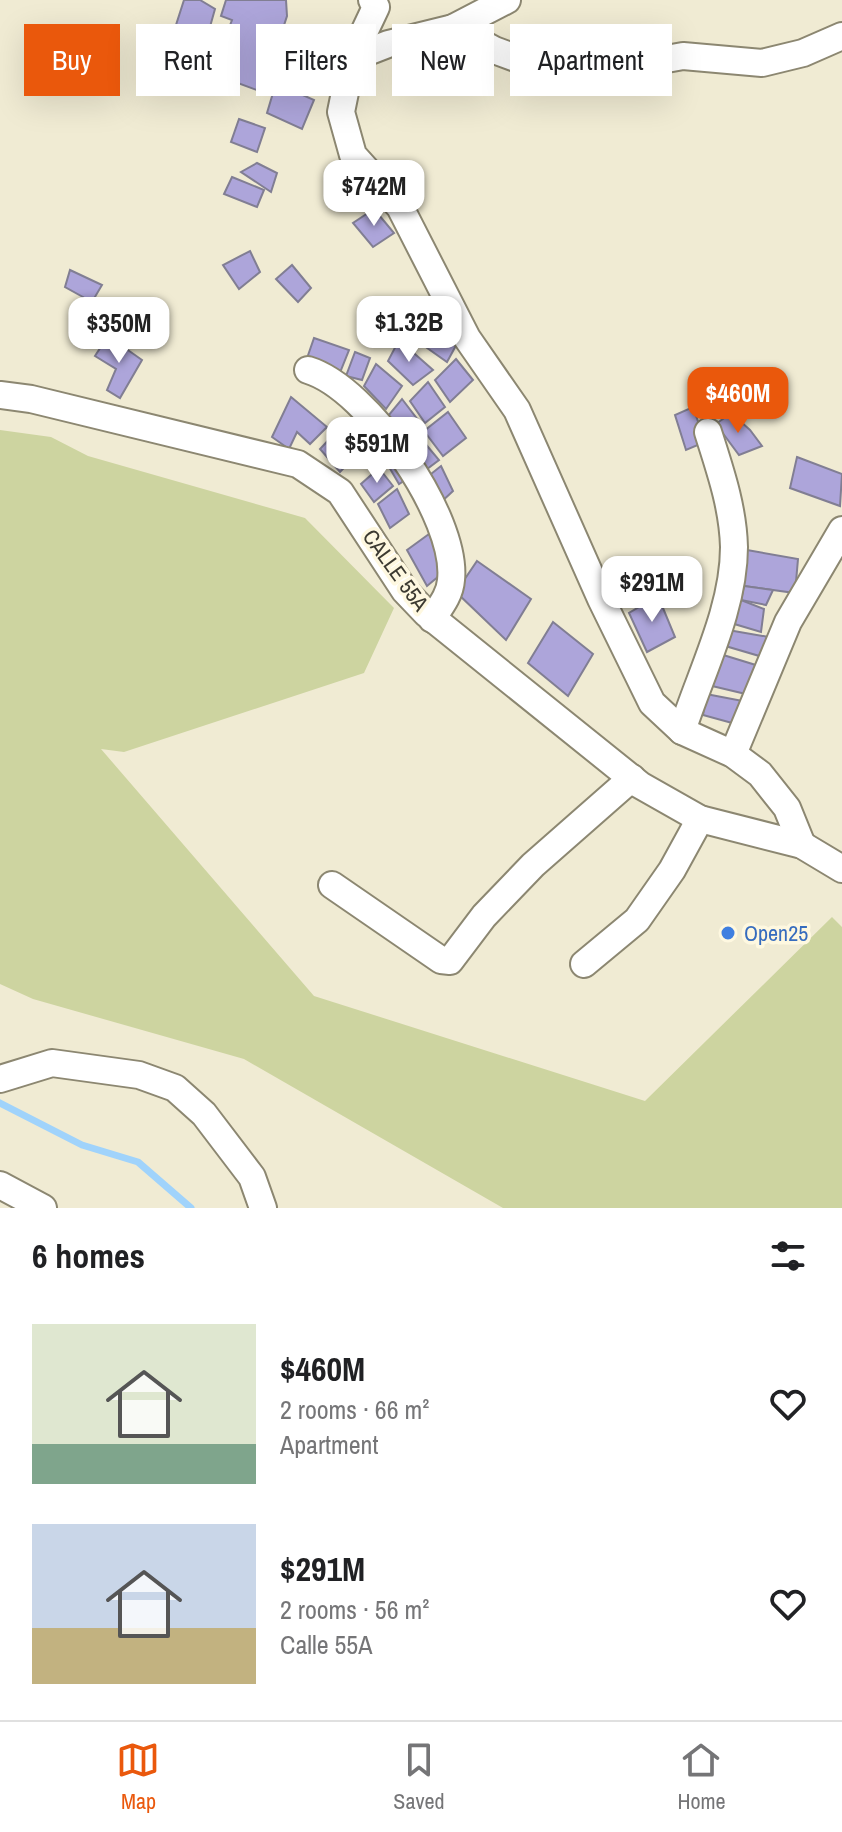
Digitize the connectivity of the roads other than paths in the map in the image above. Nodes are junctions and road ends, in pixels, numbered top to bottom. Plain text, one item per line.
1 (372, 0) edge
2 (496, 3) edge
3 (368, 24) edge
4 (460, 24) edge
5 (842, 36) edge
6 (494, 50) edge
7 (344, 96) edge
8 (308, 370) dead end
9 (0, 395) edge
10 (708, 432) dead end
11 (842, 530) edge
12 (432, 619) junction
13 (682, 731) junction
14 (733, 754) junction
15 (632, 778) junction
16 (700, 819) junction
17 (802, 845) junction
18 (842, 869) edge
19 (332, 885) dead end
20 (584, 964) dead end
21 (0, 1079) edge
22 (0, 1185) edge
23 (43, 1208) edge
24 (263, 1208) edge

1 - 3 street
2 - 4 street
5 - 6 street
7 - 13 street
8 - 12 street
9 - 12 street, CALLE 55A
10 - 13 street
11 - 14 street
12 - 15 street, CALLE 55A
13 - 14 street
14 - 17 street
15 - 16 street, CALLE 55A
15 - 19 street
16 - 17 street, CALLE 55A
16 - 20 street
17 - 18 street, CALLE 55A
21 - 24 street
22 - 23 street

